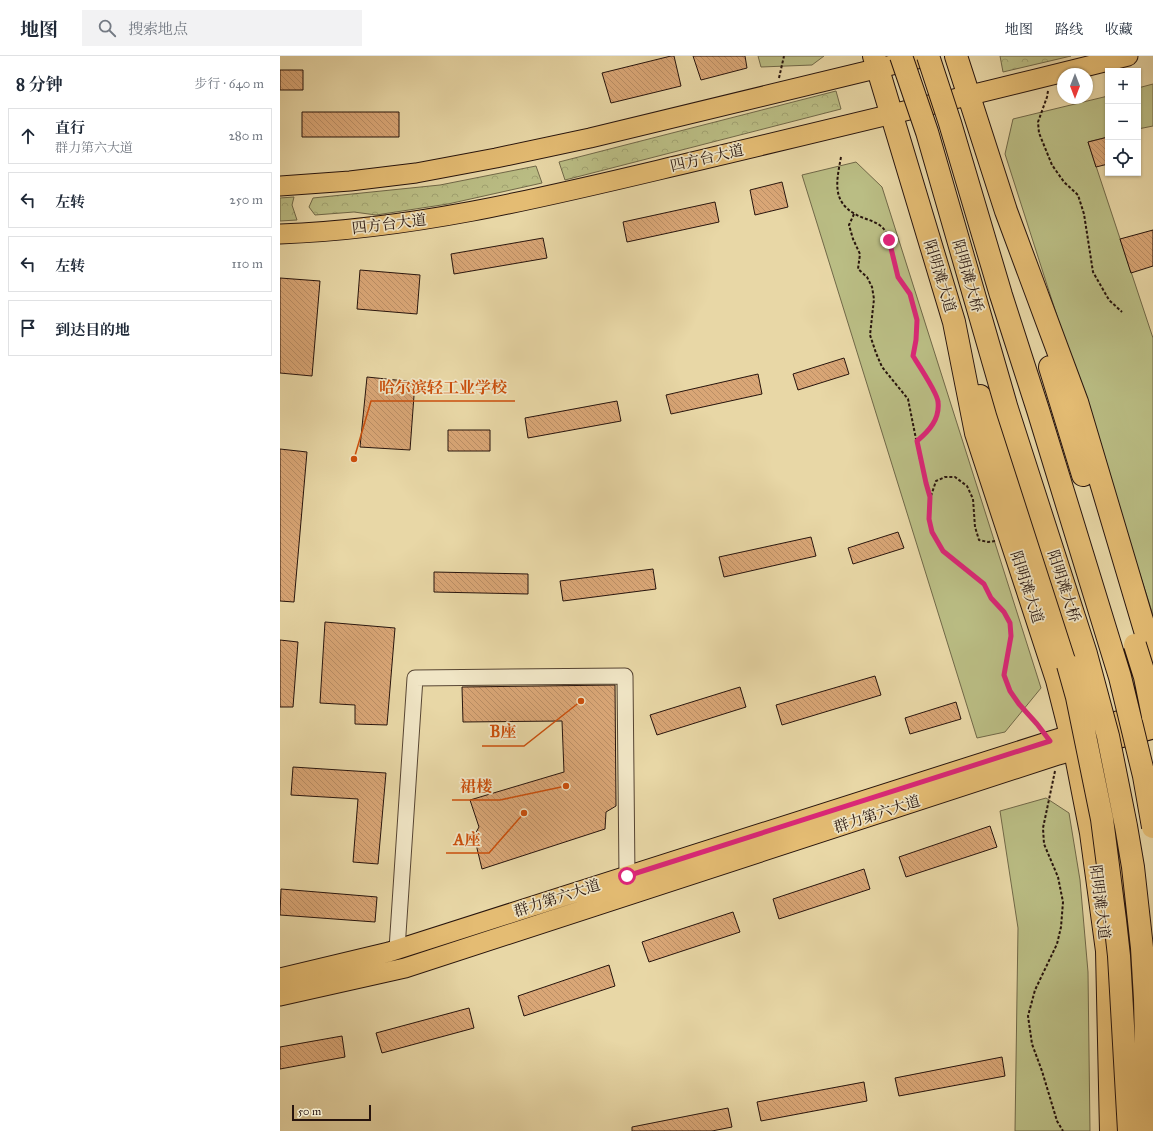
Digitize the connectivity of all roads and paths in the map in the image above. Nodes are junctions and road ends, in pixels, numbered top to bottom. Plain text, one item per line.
1 (784, 56) edge
2 (902, 56) edge
3 (928, 56) edge
4 (956, 56) edge
5 (1128, 56) edge
6 (876, 62) edge
7 (1049, 76) junction
8 (776, 92) junction
9 (968, 95) junction
10 (891, 115) junction
11 (841, 157) dead end
12 (280, 186) edge
13 (1006, 212) junction
14 (854, 214) junction
15 (280, 234) edge
16 (1122, 312) dead end
17 (954, 322) junction
18 (917, 441) junction
19 (930, 497) junction
20 (1011, 539) junction
21 (1153, 657) edge
22 (1153, 710) edge
23 (1153, 716) edge
24 (1153, 729) edge
25 (1064, 745) junction
26 (1102, 819) junction
27 (1153, 827) edge
28 (627, 876) junction
29 (1142, 948) junction
30 (397, 949) junction
31 (280, 978) edge
32 (280, 996) edge
33 (1063, 1131) edge
34 (1112, 1131) edge
35 (1128, 1131) edge
36 (1148, 1131) edge

1 - 8 path
2 - 29 highway, 阳明滩大桥, bridge
3 - 6 main road
3 - 27 highway, 阳明滩大桥, bridge
4 - 9 highway
5 - 7 main road, 四方台大道
6 - 8 main road
6 - 10 highway, 阳明滩大道
7 - 9 main road, 四方台大道
7 - 16 path
8 - 12 main road
9 - 10 main road, 四方台大道
9 - 13 highway
10 - 15 main road, 四方台大道
10 - 17 highway, 阳明滩大道
11 - 14 path
13 - 21 highway
13 - 23 highway, bridge
14 - 18 path
14 - 18 path
17 - 20 highway, 阳明滩大道
17 - 26 highway, bridge
18 - 19 path
19 - 20 path
19 - 25 path
20 - 25 highway, 阳明滩大道
22 - 25 main road, 群力第六大道
24 - 25 main road, 群力第六大道
25 - 28 main road, 群力第六大道
25 - 32 main road, 群力第六大道
25 - 33 path
25 - 34 highway, 阳明滩大道
26 - 29 highway, bridge
26 - 35 highway, bridge
28 - 30 main road, 群力第六大道
28 - 30 lane
29 - 36 highway, 阳明滩大桥, bridge
30 - 31 main road, 群力第六大道

